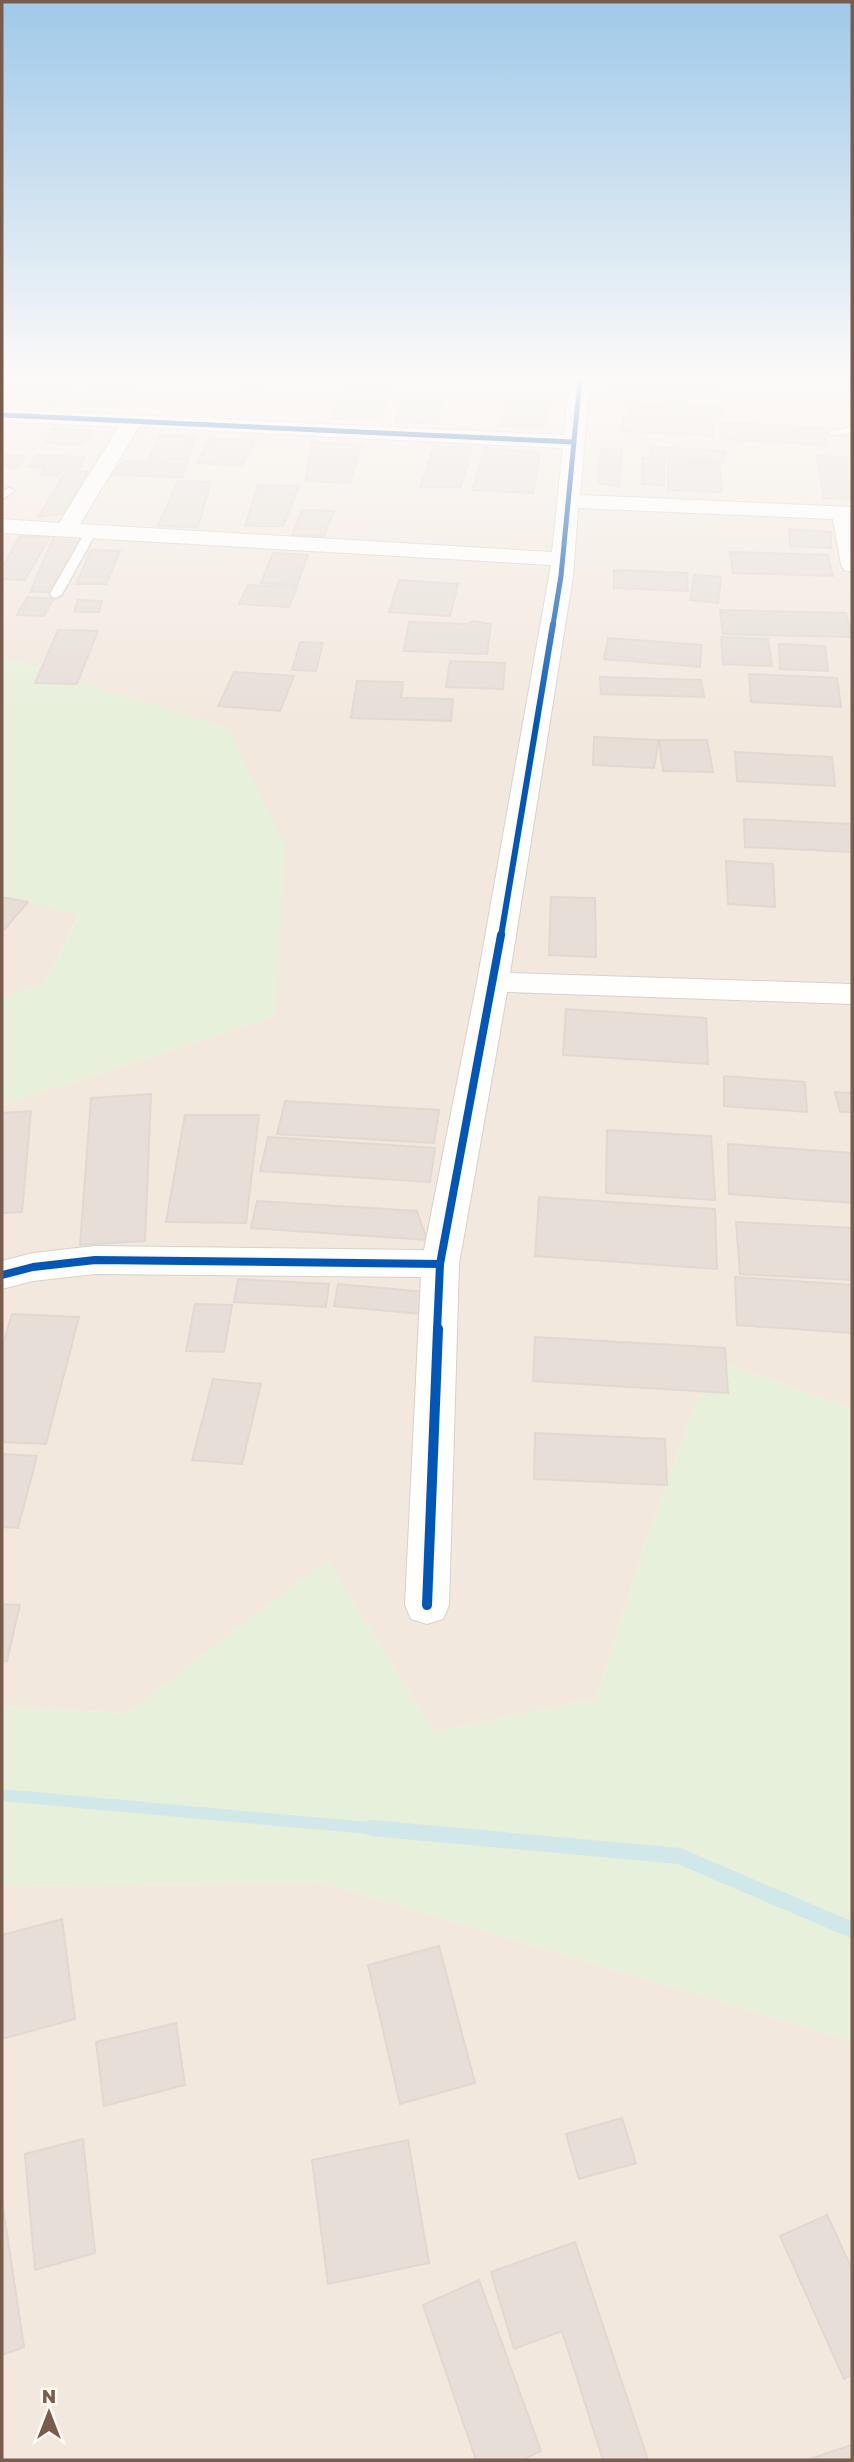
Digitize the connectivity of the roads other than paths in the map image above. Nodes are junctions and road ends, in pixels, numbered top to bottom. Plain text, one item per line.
1 (87, 494) edge
2 (569, 494) edge
3 (568, 501) junction
4 (847, 512) edge
5 (2, 526) edge
6 (65, 530) junction
7 (91, 531) junction
8 (562, 559) junction
9 (852, 565) edge
10 (56, 594) dead end
11 (493, 982) junction
12 (852, 994) edge
13 (440, 1264) junction
14 (2, 1275) edge
15 (427, 1605) dead end

1 - 6 street
2 - 3 street
3 - 4 street
3 - 8 street
4 - 9 street
5 - 6 street
6 - 7 street
7 - 8 street
7 - 10 lane
8 - 11 street
11 - 12 street
11 - 13 street
13 - 14 street
13 - 15 street

